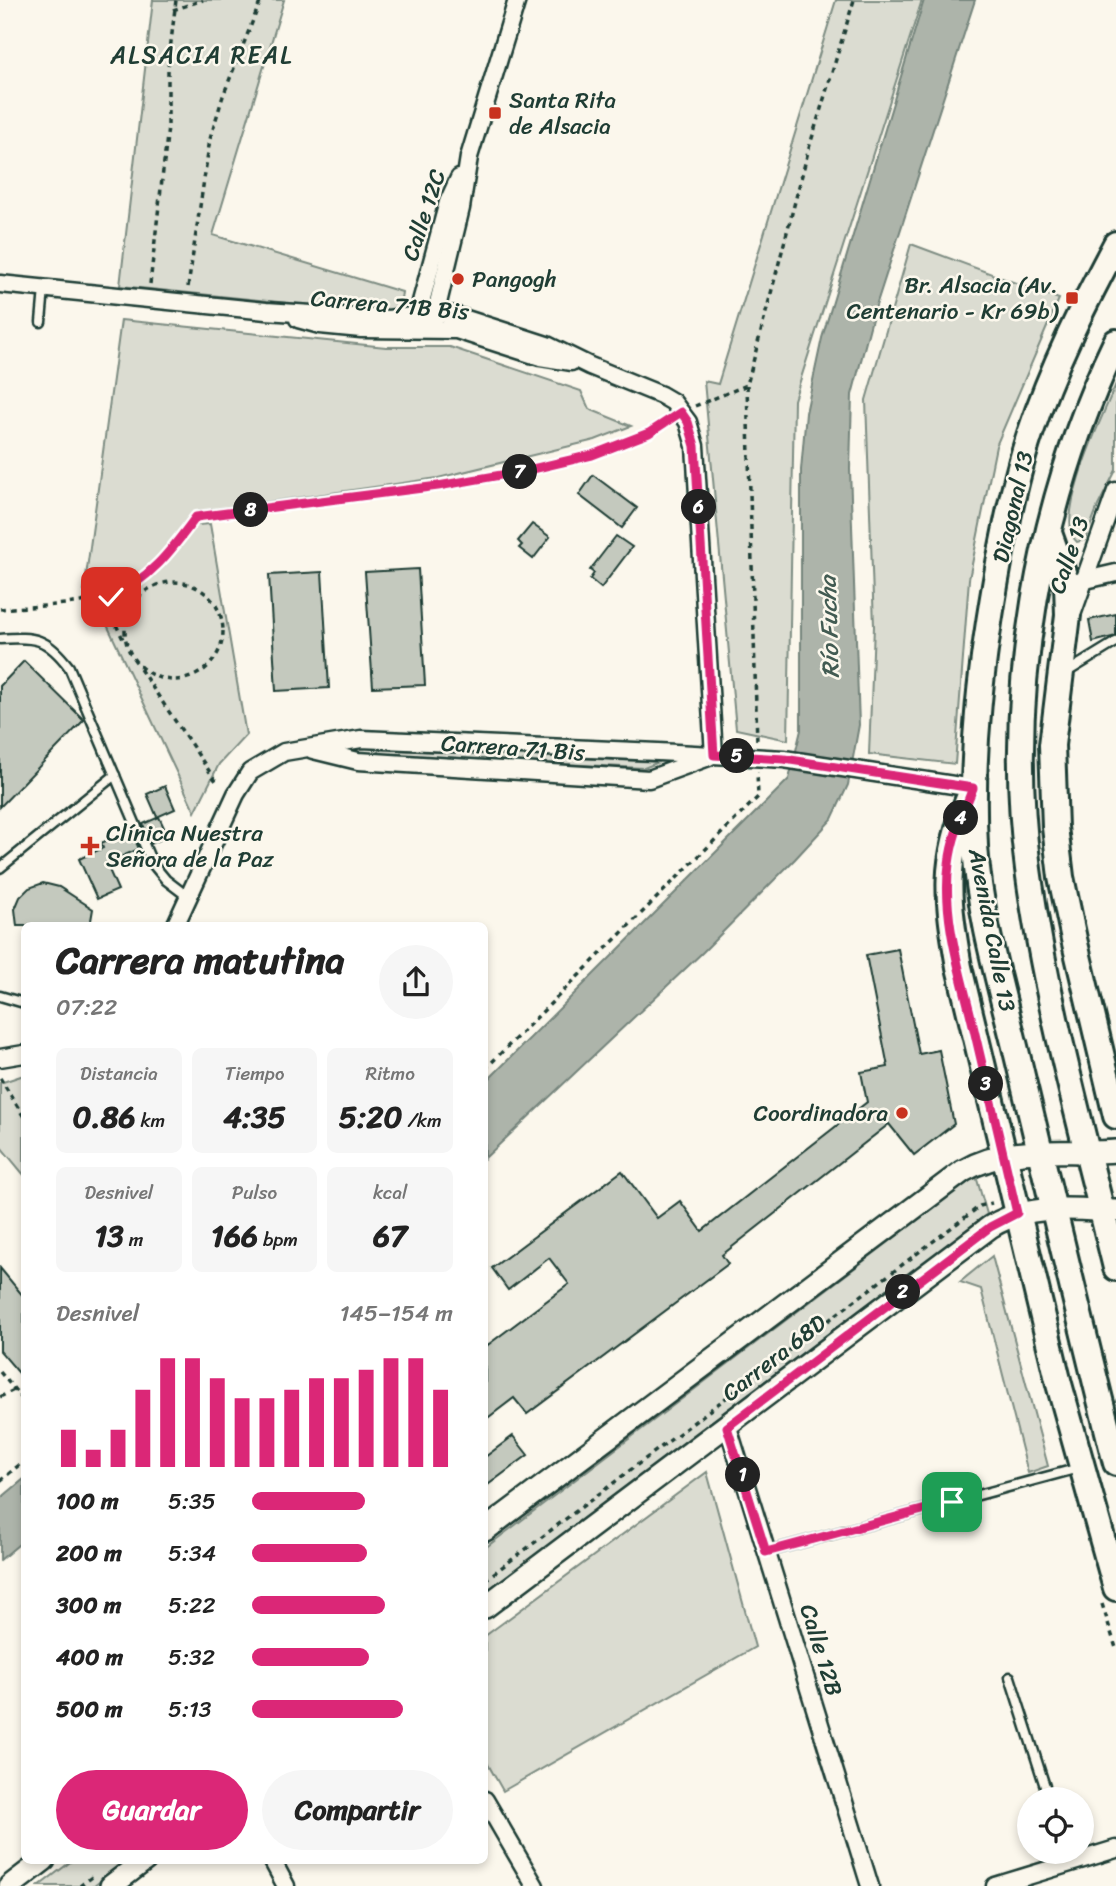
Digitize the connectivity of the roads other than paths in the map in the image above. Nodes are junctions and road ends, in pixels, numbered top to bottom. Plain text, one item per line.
1 (517, 0) edge
2 (469, 157) junction
3 (1116, 244) edge
4 (0, 284) edge
5 (44, 289) junction
6 (434, 320) junction
7 (41, 321) dead end
8 (415, 322) junction
9 (1116, 342) edge
10 (1116, 491) edge
11 (1049, 532) junction
12 (1116, 573) edge
13 (1075, 582) junction
14 (0, 639) edge
15 (1116, 642) edge
16 (1059, 678) junction
17 (1022, 730) junction
18 (306, 748) junction
19 (714, 755) junction
20 (115, 775) junction
21 (973, 788) junction
22 (1053, 797) junction
23 (0, 868) edge
24 (187, 896) junction
25 (177, 922) edge
26 (0, 996) edge
27 (21, 1002) edge
28 (21, 1054) edge
29 (0, 1058) edge
30 (1116, 1116) edge
31 (1040, 1150) junction
32 (1116, 1151) edge
33 (1088, 1152) junction
34 (1003, 1154) junction
35 (1007, 1207) junction
36 (1054, 1209) junction
37 (1109, 1211) edge
38 (1116, 1268) edge
39 (727, 1427) junction
40 (1116, 1464) edge
41 (1081, 1467) junction
42 (488, 1528) edge
43 (766, 1552) junction
44 (1116, 1588) edge
45 (488, 1605) edge
46 (1010, 1677) dead end
47 (1045, 1787) edge
48 (488, 1805) edge
49 (1116, 1849) edge
50 (1094, 1853) edge
51 (39, 1864) edge
52 (140, 1864) edge
53 (274, 1864) edge
54 (1050, 1864) edge
55 (10, 1886) edge
56 (111, 1886) edge
57 (286, 1886) edge
58 (535, 1886) edge
59 (870, 1886) edge
60 (995, 1886) edge

1 - 2 street, Calle 12C
2 - 6 street, Calle 12C
2 - 8 street, Calle 12C
3 - 21 main road, Diagonal 13
4 - 5 street, Carrera 71B Bis
5 - 7 lane
5 - 8 street, Carrera 71B Bis
6 - 8 street, Carrera 71B Bis
6 - 19 street, Carrera 71B Bis
9 - 11 main road, Diagonal 13
10 - 13 street, Calle 13
11 - 13 main road
11 - 17 main road, Avenida Calle 13
12 - 13 street
13 - 16 main road
14 - 20 lane
15 - 16 lane
16 - 22 main road
17 - 22 main road
17 - 33 main road, Avenida Calle 13
18 - 19 street, Carrera 71 Bis
18 - 19 street, Carrera 71 Bis
18 - 24 street, Carrera 71 Bis
19 - 21 street, Carrera 71 Bis
20 - 23 lane
20 - 24 lane
21 - 31 main road, Avenida Calle 13
21 - 34 main road, Avenida Calle 13
22 - 30 main road
24 - 25 street, Carrera 71 Bis
26 - 27 lane
28 - 29 street
31 - 33 main road, Carrera 68D
31 - 34 main road, Carrera 68D
31 - 36 main road, Avenida Calle 13
32 - 33 main road, Carrera 68D
33 - 37 main road, Avenida Calle 13
34 - 35 main road, Avenida Calle 13
34 - 42 main road, Carrera 68D
35 - 36 main road, Carrera 68D
35 - 39 main road, Carrera 68D
35 - 41 main road, Avenida Calle 13
36 - 37 main road, Carrera 68D
36 - 40 main road, Avenida Calle 13
37 - 38 main road, Avenida Calle 13
39 - 43 street, Calle 12B
39 - 45 main road, Carrera 68D
41 - 43 lane
41 - 44 main road, Avenida Calle 13
43 - 59 street, Calle 12B
46 - 47 lane
48 - 58 street
49 - 50 street
51 - 55 main road
52 - 56 main road
53 - 57 street
54 - 60 street

